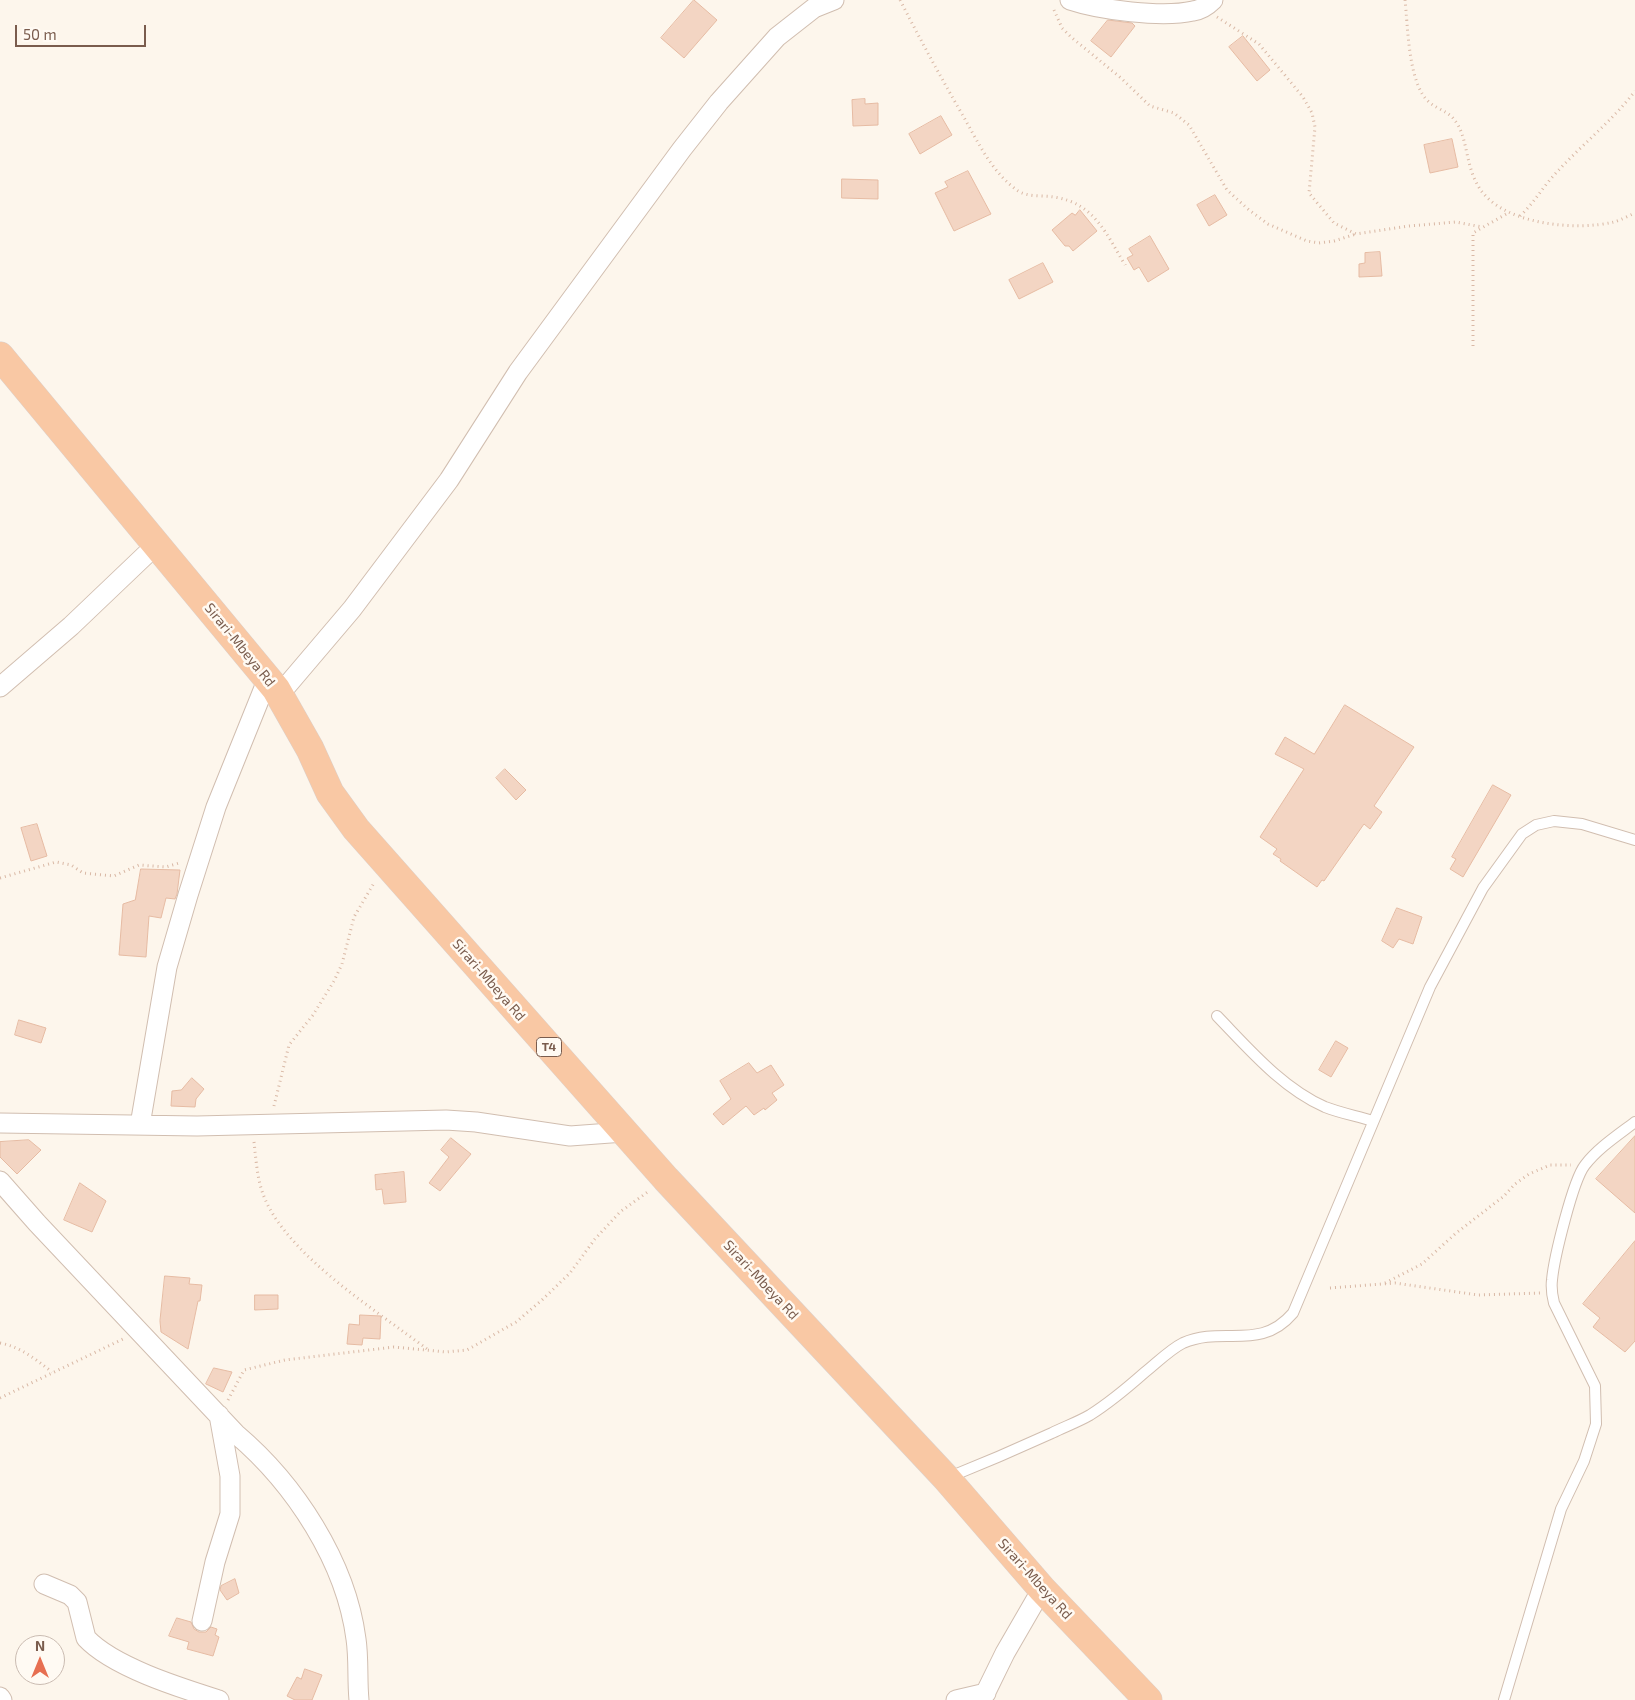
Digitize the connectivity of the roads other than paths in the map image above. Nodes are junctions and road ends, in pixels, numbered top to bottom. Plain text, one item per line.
1 (834, 0) edge
2 (1061, 3) edge
3 (1206, 4) edge
4 (0, 356) edge
5 (156, 545) junction
6 (0, 687) edge
7 (274, 687) junction
8 (1635, 840) edge
9 (1217, 1016) dead end
10 (1373, 1121) junction
11 (1635, 1122) edge
12 (0, 1123) edge
13 (140, 1125) junction
14 (624, 1132) junction
15 (0, 1181) edge
16 (219, 1416) junction
17 (946, 1478) junction
18 (44, 1584) dead end
19 (1042, 1589) junction
20 (202, 1621) dead end
21 (984, 1696) edge
22 (219, 1700) edge
23 (359, 1700) edge
24 (956, 1700) edge
25 (1148, 1700) edge
26 (1504, 1700) edge

1 - 7 street
2 - 3 street
4 - 5 highway, Sirari-Mbeya Rd / T4
5 - 6 street
5 - 7 highway, Sirari-Mbeya Rd / T4
7 - 13 street
7 - 14 highway, Sirari-Mbeya Rd / T4
8 - 10 lane
9 - 10 lane
10 - 17 lane
11 - 26 lane
12 - 13 street
13 - 14 street
14 - 17 highway, Sirari-Mbeya Rd / T4
15 - 16 street
16 - 20 street
16 - 23 street
17 - 19 highway, Sirari-Mbeya Rd / T4
18 - 22 street
19 - 21 street
19 - 25 highway, Sirari-Mbeya Rd / T4
21 - 24 street

